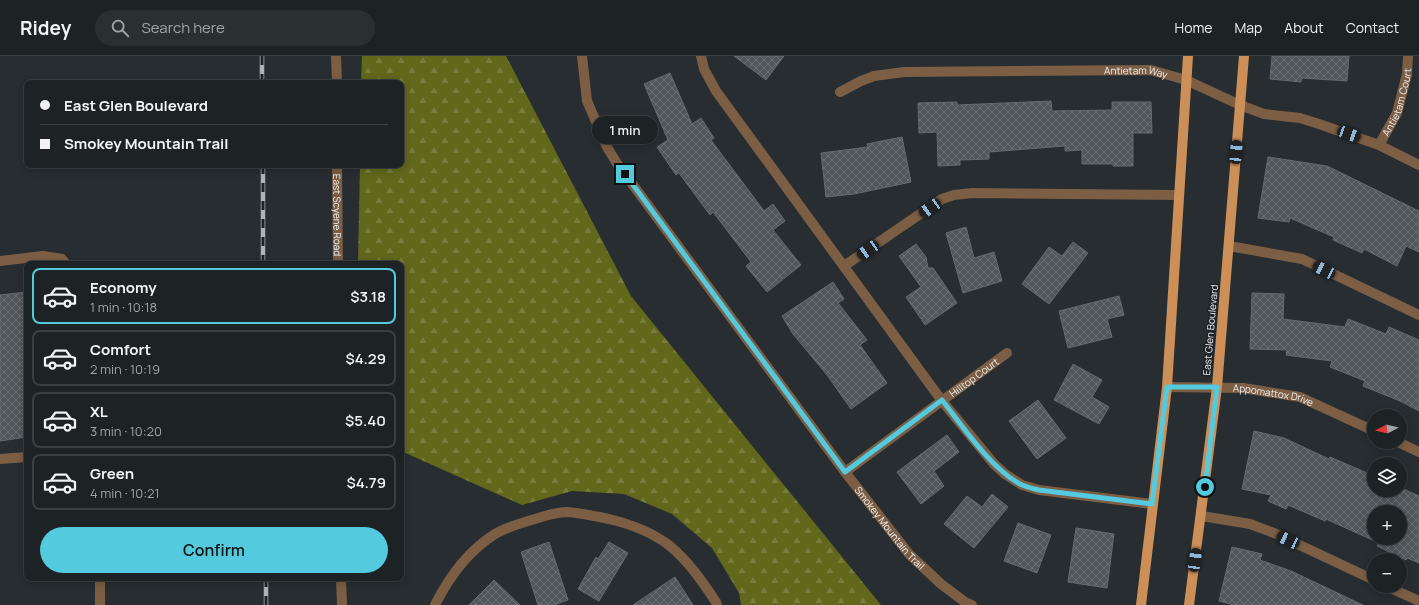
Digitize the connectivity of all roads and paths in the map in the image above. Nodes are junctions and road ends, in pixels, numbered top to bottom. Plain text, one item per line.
1 (336, 56) edge
2 (582, 56) edge
3 (701, 56) edge
4 (1188, 56) edge
5 (1244, 56) edge
6 (1408, 56) edge
7 (337, 80) edge
8 (1186, 80) junction
9 (840, 92) dead end
10 (1240, 105) junction
11 (1379, 145) junction
12 (1419, 165) edge
13 (337, 168) edge
14 (1179, 194) junction
15 (1229, 246) junction
16 (64, 261) edge
17 (338, 261) edge
18 (0, 262) edge
19 (844, 266) junction
20 (1419, 315) edge
21 (1007, 353) dead end
22 (1167, 387) junction
23 (1217, 387) junction
24 (942, 400) junction
25 (1367, 428) edge
26 (1407, 446) edge
27 (1419, 452) edge
28 (24, 457) edge
29 (0, 459) edge
30 (845, 472) junction
31 (1152, 504) junction
32 (1202, 516) junction
33 (1367, 577) edge
34 (100, 581) edge
35 (341, 581) edge
36 (1400, 593) edge
37 (1419, 602) edge
38 (100, 605) edge
39 (342, 605) edge
40 (435, 605) edge
41 (717, 605) edge
42 (972, 605) edge
43 (1141, 605) edge
44 (1189, 605) edge

1 - 7 street
2 - 30 street, Smokey Mountain Trail
3 - 19 street
4 - 8 main road
5 - 10 main road, East Glen Boulevard
6 - 11 street, Antietam Court
8 - 9 street, Antietam Way
8 - 10 street, Antietam Way
8 - 14 main road
10 - 11 street, Antietam Way
10 - 15 main road, East Glen Boulevard
11 - 12 street, Antietam Way
13 - 17 street, East Scyene Road
14 - 19 street
14 - 22 main road
15 - 20 street
15 - 23 main road, East Glen Boulevard
16 - 18 street
19 - 24 street
21 - 24 street, Hilltop Court
22 - 23 street, Appomattox Drive
22 - 31 main road
23 - 25 street, Appomattox Drive
23 - 32 main road, East Glen Boulevard
24 - 30 street, Hilltop Court
24 - 31 street
26 - 27 street
28 - 29 street
30 - 42 street, Smokey Mountain Trail
31 - 43 main road
32 - 33 street
32 - 44 main road, East Glen Boulevard
34 - 38 street
35 - 39 street
36 - 37 street
40 - 41 street

